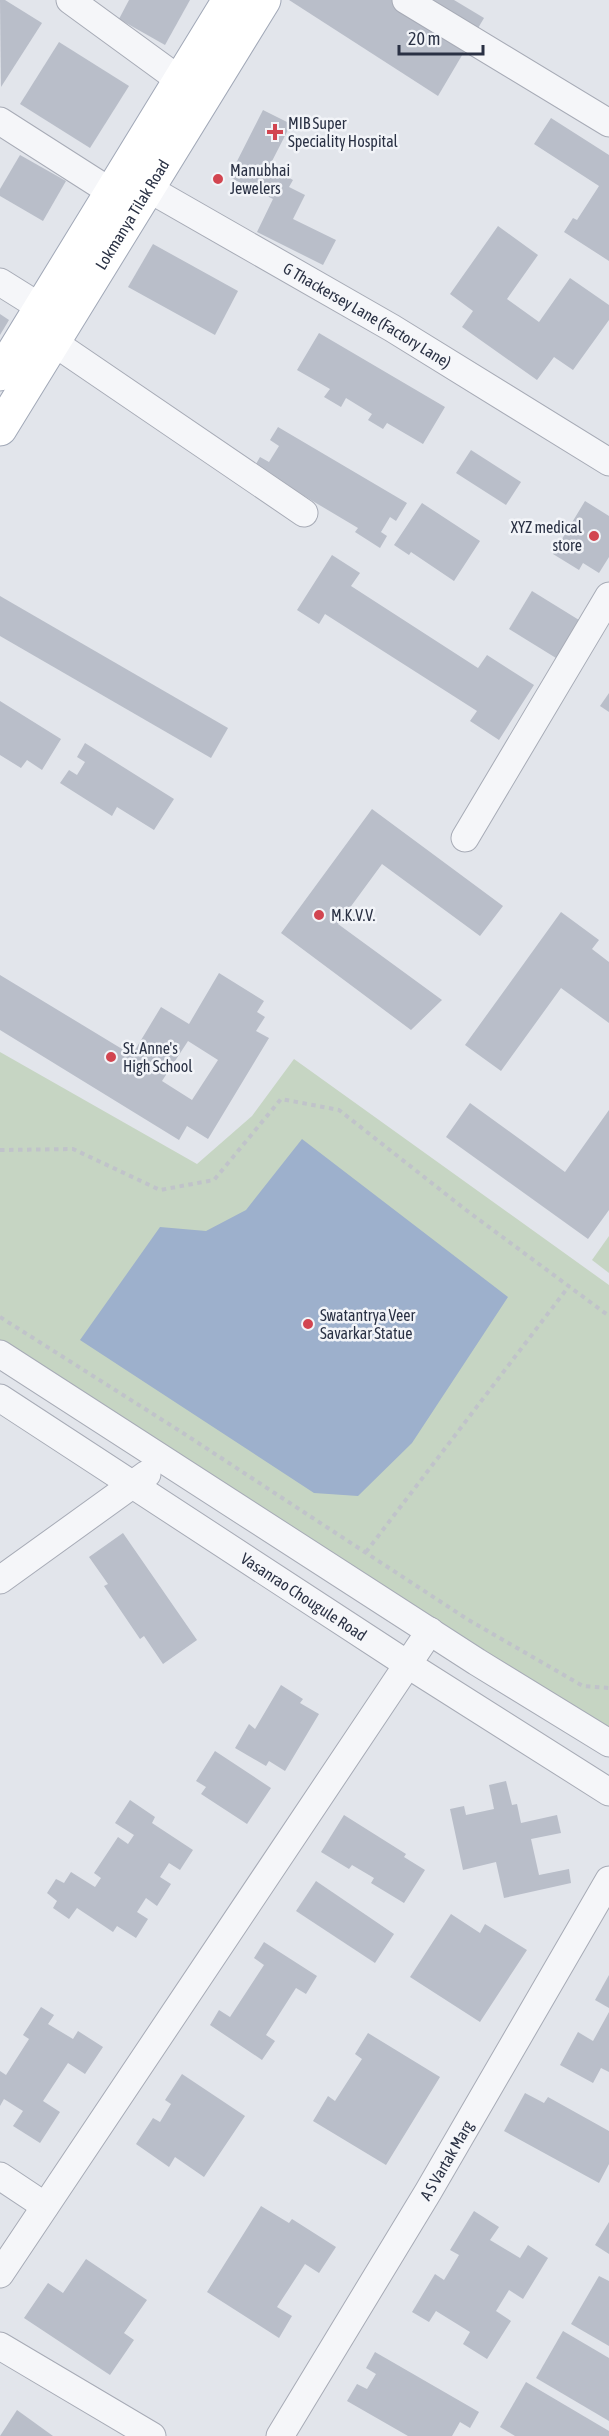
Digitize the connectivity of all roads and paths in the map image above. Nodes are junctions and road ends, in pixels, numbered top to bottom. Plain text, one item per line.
1 (70, 0) edge
2 (229, 0) edge
3 (264, 0) edge
4 (406, 0) edge
5 (181, 81) junction
6 (0, 121) edge
7 (609, 123) edge
8 (127, 184) junction
9 (0, 282) edge
10 (40, 307) junction
11 (53, 342) junction
12 (0, 374) edge
13 (0, 429) edge
14 (609, 462) edge
15 (304, 513) dead end
16 (609, 596) edge
17 (465, 838) dead end
18 (0, 1150) edge
19 (569, 1286) junction
20 (609, 1316) edge
21 (0, 1317) edge
22 (0, 1354) edge
23 (0, 1398) edge
24 (164, 1460) junction
25 (134, 1485) junction
26 (366, 1552) junction
27 (0, 1580) edge
28 (430, 1631) junction
29 (407, 1664) junction
30 (609, 1688) edge
31 (609, 1743) edge
32 (609, 1791) edge
33 (609, 1880) edge
34 (0, 2176) edge
35 (45, 2206) junction
36 (0, 2274) edge
37 (0, 2346) edge
38 (152, 2436) edge
39 (280, 2436) edge

1 - 5 street
2 - 5 main road, Lokmanya Tilak Road
3 - 8 main road, Lokmanya Tilak Road
4 - 7 street
5 - 8 main road, Lokmanya Tilak Road
6 - 8 street, G Thackersey Lane (Factory Lane)
8 - 10 main road, Lokmanya Tilak Road
8 - 11 main road, Lokmanya Tilak Road
8 - 14 street, G Thackersey Lane (Factory Lane)
9 - 10 street
10 - 12 main road, Lokmanya Tilak Road
11 - 13 main road, Lokmanya Tilak Road
11 - 15 street
16 - 17 street
18 - 19 path
19 - 20 path
19 - 26 path
21 - 26 path
22 - 24 street
23 - 25 street, Vasanrao Chougule Road
24 - 25 street
24 - 28 street
25 - 27 street
25 - 29 street, Vasanrao Chougule Road
26 - 30 path
28 - 29 street
28 - 31 street
29 - 32 street, Vasanrao Chougule Road
29 - 35 street
33 - 39 street, A S Vartak Marg
34 - 35 street
35 - 36 street
37 - 38 street

